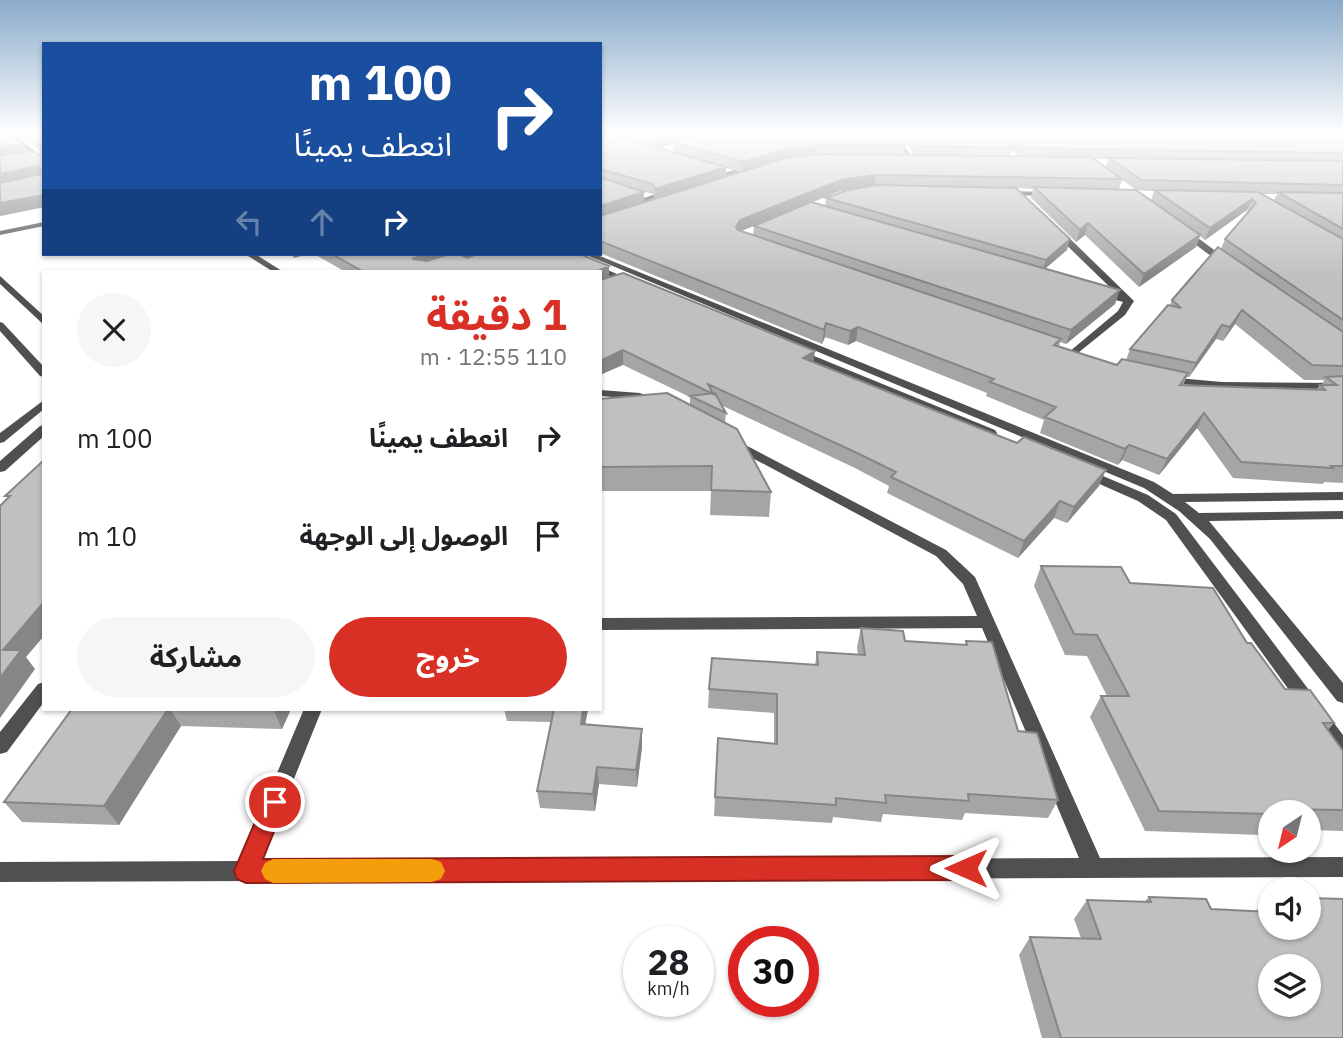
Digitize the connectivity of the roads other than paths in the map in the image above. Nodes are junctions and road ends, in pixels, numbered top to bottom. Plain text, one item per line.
1 (706, 180) edge
2 (732, 180) edge
3 (695, 184) edge
4 (706, 189) edge
5 (993, 193) edge
6 (1017, 194) junction
7 (1057, 194) edge
8 (637, 195) edge
9 (649, 199) junction
10 (1027, 202) edge
11 (602, 214) edge
12 (42, 215) edge
13 (1046, 220) edge
14 (602, 221) edge
15 (42, 224) edge
16 (0, 225) edge
17 (1178, 228) edge
18 (0, 233) edge
19 (252, 256) edge
20 (567, 256) edge
21 (593, 256) edge
22 (1232, 267) edge
23 (276, 270) edge
24 (594, 270) edge
25 (602, 274) edge
26 (638, 274) junction
27 (0, 279) edge
28 (618, 282) junction
29 (1089, 290) edge
30 (1129, 302) junction
31 (42, 320) edge
32 (0, 325) edge
33 (1059, 349) edge
34 (1073, 354) junction
35 (1086, 358) edge
36 (42, 372) edge
37 (1156, 378) edge
38 (1343, 386) edge
39 (602, 393) edge
40 (42, 405) edge
41 (671, 411) edge
42 (42, 431) edge
43 (716, 434) edge
44 (0, 439) edge
45 (0, 468) edge
46 (1343, 496) edge
47 (1143, 498) junction
48 (1171, 498) junction
49 (1343, 515) edge
50 (1171, 517) junction
51 (1197, 517) junction
52 (989, 622) junction
53 (602, 624) edge
54 (42, 692) edge
55 (1343, 696) edge
56 (312, 711) edge
57 (0, 746) edge
58 (1343, 749) edge
59 (1343, 867) edge
60 (1094, 868) junction
61 (246, 871) junction
62 (0, 872) edge

1 - 3 street
2 - 4 street
5 - 6 street
6 - 7 street
6 - 10 street
8 - 9 street
9 - 11 street
9 - 14 street
12 - 16 street
13 - 30 street
15 - 18 street
17 - 22 street
19 - 23 street
20 - 24 street
21 - 26 street
25 - 28 street
26 - 28 street
26 - 48 street
27 - 31 street
28 - 47 street
29 - 30 street
30 - 34 street
32 - 36 street
33 - 34 street
34 - 35 street
37 - 38 street
39 - 41 street
40 - 44 street
42 - 45 street
43 - 52 street
46 - 48 street
47 - 48 street
47 - 50 street
48 - 51 street
49 - 51 street
50 - 51 street
50 - 58 street
51 - 55 street
52 - 53 street
52 - 60 street
54 - 57 street
56 - 61 street
59 - 60 street
60 - 61 street
61 - 62 street

